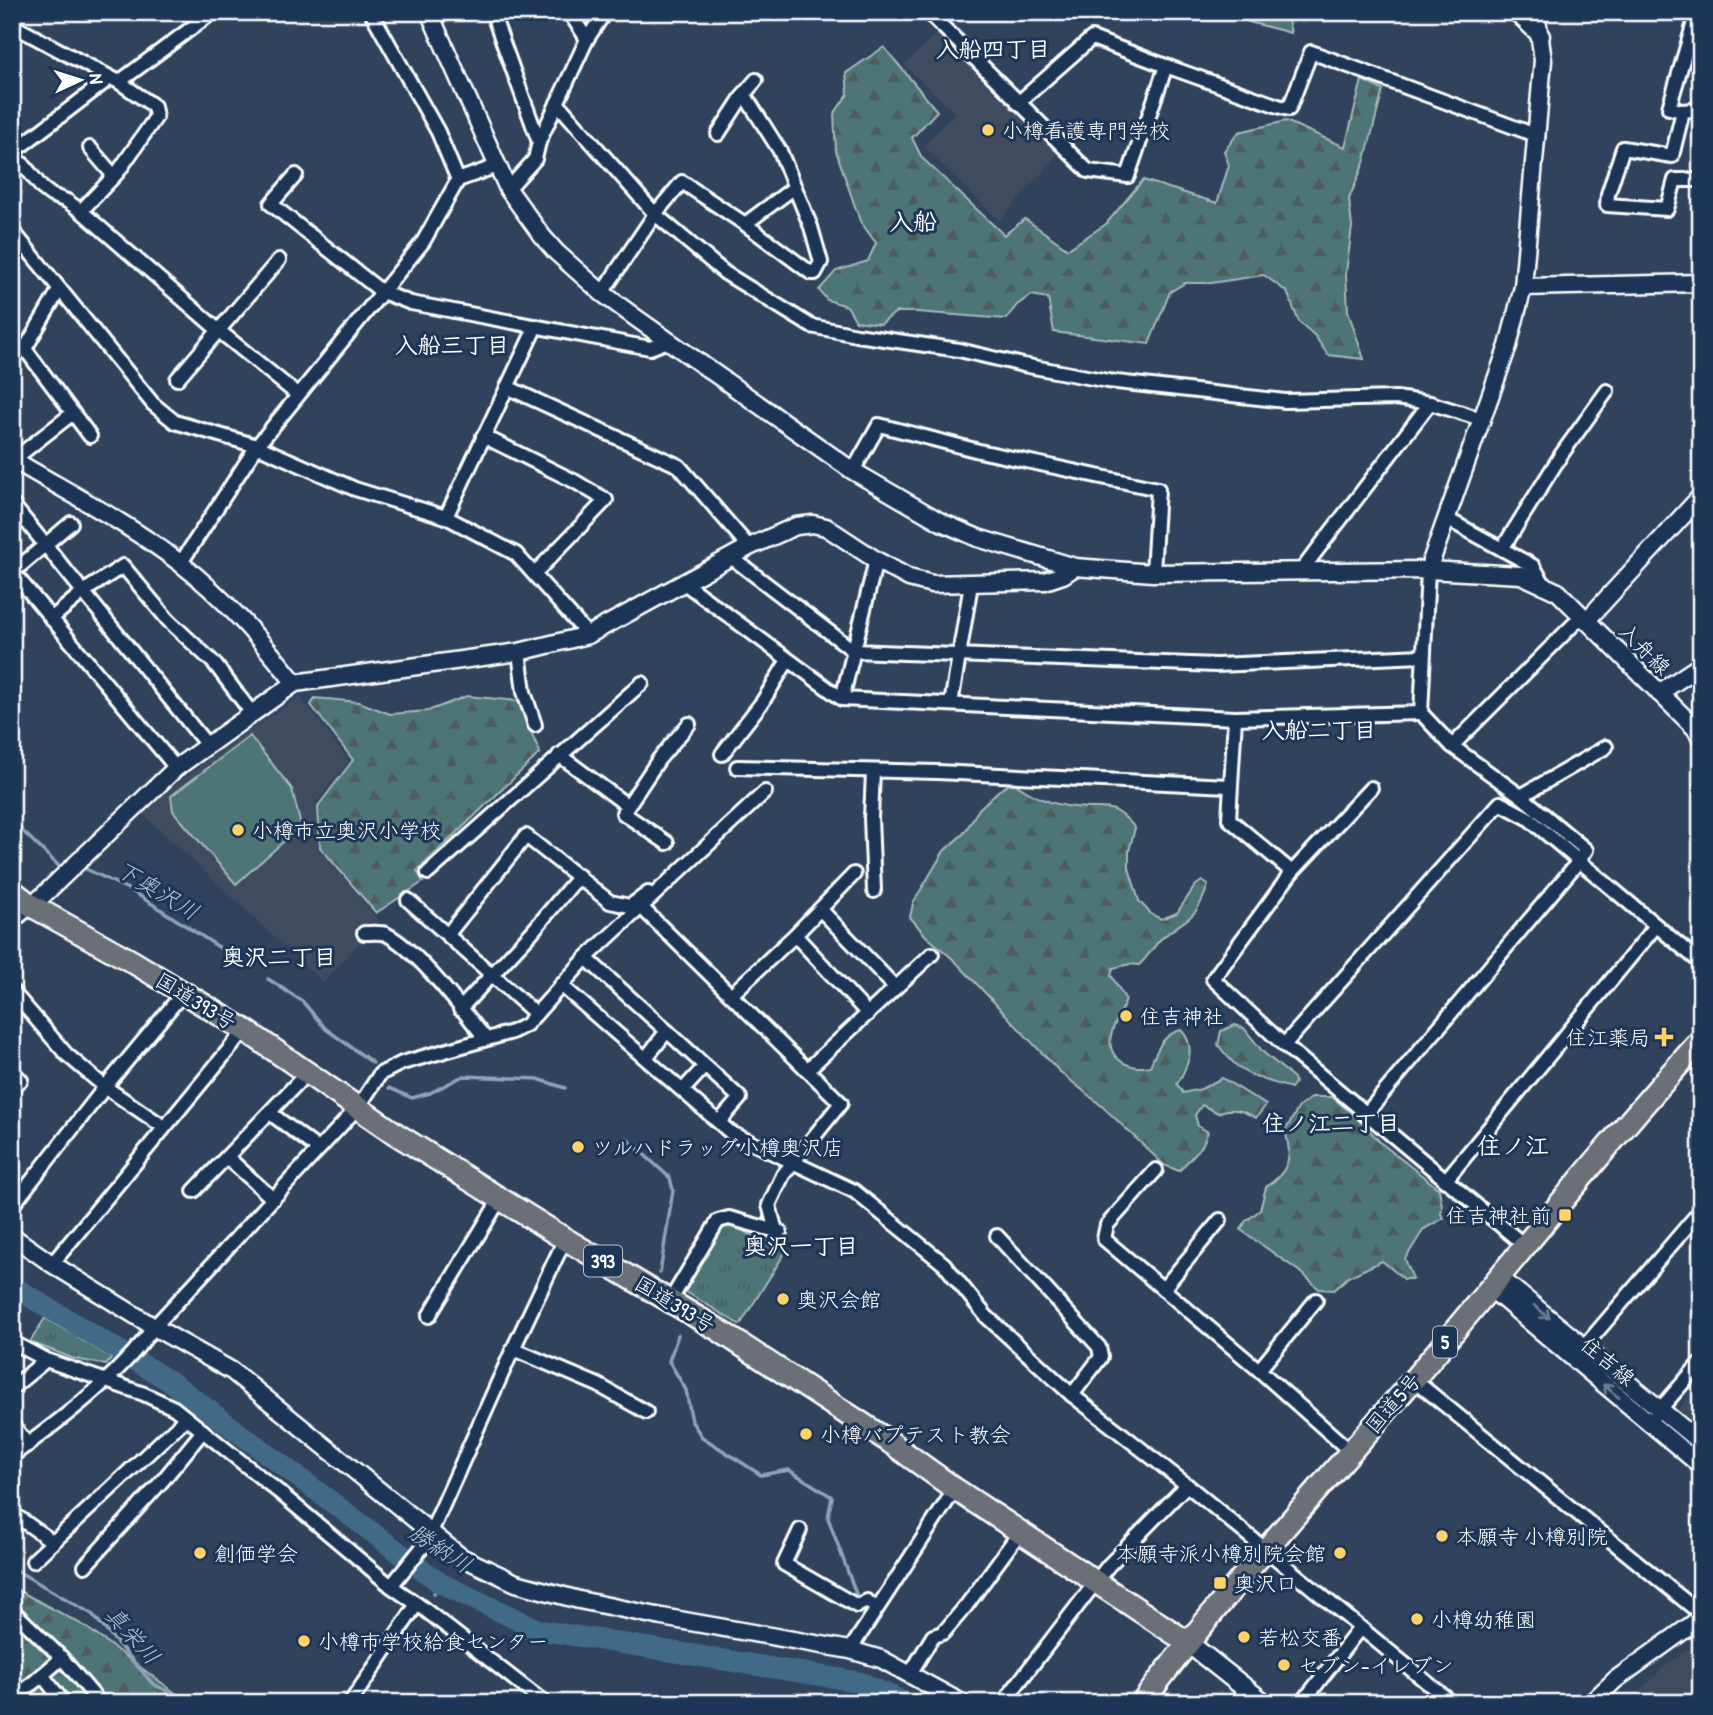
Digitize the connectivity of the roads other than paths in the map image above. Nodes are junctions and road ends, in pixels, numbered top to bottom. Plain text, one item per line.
1 (213, 12) edge
2 (371, 12) edge
3 (429, 12) edge
4 (492, 12) edge
5 (569, 12) edge
6 (605, 12) edge
7 (928, 12) edge
8 (1516, 12) edge
9 (1536, 12) edge
10 (1697, 12) edge
11 (12, 25) edge
12 (1541, 36) junction
13 (587, 39) junction
14 (1166, 66) junction
15 (115, 80) junction
16 (755, 80) dead end
17 (744, 94) junction
18 (557, 103) junction
19 (1018, 103) junction
20 (1701, 109) edge
21 (1683, 111) junction
22 (718, 134) dead end
23 (1538, 136) junction
24 (538, 142) junction
25 (90, 148) dead end
26 (12, 153) edge
27 (23, 164) dead end
28 (497, 166) junction
29 (296, 175) dead end
30 (114, 176) junction
31 (458, 180) junction
32 (1701, 180) edge
33 (795, 187) junction
34 (508, 189) junction
35 (81, 211) junction
36 (654, 215) junction
37 (745, 224) junction
38 (12, 230) edge
39 (279, 260) dead end
40 (1701, 283) edge
41 (1523, 287) junction
42 (59, 290) junction
43 (382, 292) junction
44 (602, 293) junction
45 (536, 326) junction
46 (218, 330) junction
47 (668, 341) junction
48 (177, 379) dead end
49 (507, 387) junction
50 (1607, 391) dead end
51 (298, 395) junction
52 (1430, 403) junction
53 (73, 413) junction
54 (1482, 419) junction
55 (90, 436) dead end
56 (483, 436) junction
57 (257, 446) junction
58 (13, 459) edge
59 (853, 471) junction
60 (1701, 496) edge
61 (13, 505) edge
62 (446, 517) junction
63 (1447, 519) junction
64 (71, 523) dead end
65 (45, 545) junction
66 (749, 547) junction
67 (1502, 549) junction
68 (732, 557) junction
69 (876, 560) junction
70 (180, 564) junction
71 (1075, 567) junction
72 (1429, 570) junction
73 (13, 571) edge
74 (1301, 571) junction
75 (535, 573) junction
76 (1153, 573) junction
77 (684, 583) junction
78 (971, 584) junction
79 (1544, 584) junction
80 (83, 592) junction
81 (1584, 618) junction
82 (51, 619) junction
83 (588, 635) junction
84 (854, 651) junction
85 (519, 652) junction
86 (960, 656) junction
87 (1423, 656) junction
88 (788, 660) junction
89 (1701, 665) edge
90 (295, 683) junction
91 (642, 683) dead end
92 (1659, 693) junction
93 (842, 699) junction
94 (951, 704) junction
95 (251, 712) junction
96 (1421, 713) junction
97 (1235, 718) junction
98 (689, 724) dead end
99 (535, 725) dead end
100 (1701, 739) edge
101 (207, 745) junction
102 (1452, 746) junction
103 (1606, 747) dead end
104 (722, 754) dead end
105 (559, 755) junction
106 (737, 767) dead end
107 (176, 768) junction
108 (873, 772) junction
109 (1229, 786) junction
110 (1371, 788) dead end
111 (765, 792) dead end
112 (1521, 796) junction
113 (628, 806) junction
114 (667, 843) dead end
115 (1579, 861) junction
116 (1292, 872) junction
117 (428, 873) dead end
118 (854, 874) dead end
119 (579, 876) junction
120 (667, 886) junction
121 (12, 891) edge
122 (874, 891) dead end
123 (408, 900) dead end
124 (32, 906) junction
125 (642, 908) junction
126 (820, 909) junction
127 (12, 922) edge
128 (1656, 926) junction
129 (364, 933) dead end
130 (448, 934) junction
131 (794, 935) junction
132 (932, 954) dead end
133 (586, 958) junction
134 (1701, 963) edge
135 (492, 975) junction
136 (561, 985) junction
137 (895, 987) junction
138 (12, 991) edge
139 (183, 993) junction
140 (731, 995) junction
141 (460, 1009) junction
142 (536, 1014) junction
143 (867, 1014) junction
144 (244, 1030) junction
145 (667, 1031) junction
146 (486, 1039) junction
147 (1701, 1040) edge
148 (1284, 1045) junction
149 (646, 1058) junction
150 (705, 1066) junction
151 (807, 1070) junction
152 (12, 1071) edge
153 (307, 1073) junction
154 (12, 1087) edge
155 (105, 1087) junction
156 (683, 1090) junction
157 (359, 1106) junction
158 (270, 1113) junction
159 (1366, 1115) junction
160 (719, 1122) junction
161 (164, 1127) junction
162 (318, 1149) junction
163 (227, 1157) junction
164 (794, 1161) junction
165 (1156, 1170) dead end
166 (1445, 1181) junction
167 (194, 1191) dead end
168 (273, 1199) junction
169 (500, 1199) junction
170 (12, 1206) edge
171 (1701, 1210) edge
172 (1220, 1220) dead end
173 (12, 1236) edge
174 (997, 1236) dead end
175 (565, 1239) junction
176 (1524, 1245) junction
177 (52, 1264) junction
178 (1495, 1282) junction
179 (1163, 1289) junction
180 (1316, 1300) dead end
181 (670, 1301) junction
182 (429, 1316) dead end
183 (149, 1334) junction
184 (12, 1342) edge
185 (1584, 1348) junction
186 (513, 1349) junction
187 (46, 1360) junction
188 (1701, 1362) edge
189 (1259, 1370) junction
190 (109, 1376) junction
191 (1413, 1379) junction
192 (12, 1388) edge
193 (1072, 1395) junction
194 (1660, 1409) junction
195 (646, 1412) dead end
196 (186, 1418) junction
197 (1648, 1422) junction
198 (12, 1424) edge
199 (202, 1431) junction
200 (1701, 1443) edge
201 (28, 1445) junction
202 (1351, 1452) junction
203 (12, 1457) edge
204 (1701, 1466) edge
205 (1187, 1485) junction
206 (955, 1489) junction
207 (12, 1513) edge
208 (800, 1530) dead end
209 (1020, 1532) junction
210 (428, 1538) junction
211 (53, 1542) junction
212 (1266, 1551) junction
213 (33, 1562) dead end
214 (85, 1566) dead end
215 (1095, 1582) junction
216 (393, 1583) junction
217 (417, 1604) junction
218 (876, 1608) junction
219 (12, 1610) edge
220 (1701, 1616) edge
221 (1360, 1628) junction
222 (1187, 1642) junction
223 (850, 1650) junction
224 (62, 1658) junction
225 (910, 1674) junction
226 (42, 1675) junction
227 (27, 1688) dead end
228 (64, 1703) edge
229 (100, 1703) edge
230 (350, 1703) edge
231 (545, 1703) edge
232 (962, 1703) edge
233 (1003, 1703) edge
234 (1142, 1703) edge
235 (1264, 1703) edge
236 (1302, 1703) edge
237 (1452, 1703) edge
238 (1591, 1703) edge

1 - 15 street
2 - 31 street
3 - 28 street
4 - 24 street
5 - 13 street
6 - 13 street
7 - 19 street
8 - 12 street
9 - 12 street
10 - 21 street
11 - 15 street
12 - 23 street
13 - 18 street
14 - 19 street
14 - 19 street
14 - 23 street
15 - 26 street
15 - 30 street
16 - 17 street
17 - 22 street
17 - 33 street
18 - 24 street
18 - 36 street
20 - 21 street
21 - 32 street
23 - 41 street
24 - 34 street
25 - 30 street
27 - 35 street
28 - 31 street
28 - 34 street
29 - 43 street
30 - 35 street
31 - 43 street
33 - 37 street
33 - 37 street
34 - 44 street
35 - 46 street
36 - 37 street
36 - 44 street
36 - 52 street
38 - 42 street
39 - 46 street
40 - 41 street
41 - 54 street
42 - 53 street
42 - 57 street
43 - 45 street
43 - 51 street
44 - 47 street
45 - 47 street
45 - 49 street
46 - 48 street
46 - 51 street
47 - 59 street
49 - 56 street
49 - 66 street
50 - 67 street
51 - 57 street
52 - 54 street
52 - 74 street
53 - 55 street
53 - 58 street
54 - 63 street
56 - 62 street
56 - 75 street
57 - 62 street
57 - 70 street
58 - 70 street
59 - 71 street
59 - 76 street
60 - 81 street
61 - 65 street
62 - 75 street
63 - 67 street
63 - 72 street
64 - 65 street
65 - 73 street
65 - 80 street
66 - 68 street
66 - 69 street
67 - 79 street
68 - 77 street
68 - 84 street
69 - 78 street
69 - 84 street
70 - 90 street
71 - 76 street
71 - 78 street
72 - 74 street
72 - 79 street
72 - 87 street
73 - 82 street
74 - 76 street
75 - 83 street
77 - 83 street
77 - 88 street
78 - 86 street
79 - 81 street, 入舟線
80 - 82 street
80 - 95 street
80 - 101 street
81 - 92 street, 入舟線
81 - 102 street
82 - 107 street
83 - 85 street
84 - 86 street
84 - 93 street
85 - 90 street
85 - 99 street
86 - 87 street
86 - 94 street
87 - 96 street
88 - 93 street
88 - 104 street
89 - 92 street
90 - 95 street
91 - 105 street
92 - 100 street, 入舟線
93 - 94 street
94 - 97 street
95 - 101 street
96 - 97 street
96 - 102 street
97 - 109 street
98 - 113 street
101 - 107 street
102 - 112 street
103 - 112 street
105 - 113 street
105 - 117 street
106 - 108 street
107 - 124 street
108 - 109 street
108 - 122 street
109 - 116 street
110 - 116 street
111 - 120 street
112 - 115 street
113 - 114 street
115 - 128 street
115 - 148 street
115 - 159 street
116 - 148 street
118 - 126 street
119 - 120 street
119 - 130 street
119 - 135 street
120 - 125 street
121 - 124 highway, 国道393号 / 393
123 - 130 street
124 - 127 street
124 - 139 highway, 国道393号 / 393
125 - 133 street
125 - 140 street
126 - 131 street
126 - 137 street
128 - 134 street
128 - 166 street
129 - 141 street
130 - 135 street
131 - 140 street
131 - 143 street
132 - 137 street
133 - 136 street
133 - 145 street
135 - 141 street
135 - 142 street
136 - 142 street
136 - 149 street
137 - 143 street
138 - 155 street
139 - 144 highway, 国道393号 / 393
139 - 155 street
140 - 151 street
141 - 146 street
142 - 146 street
143 - 151 street
144 - 153 highway, 国道393号 / 393
144 - 161 street
145 - 149 street
145 - 150 street
146 - 157 street
147 - 176 highway, 国道5号 / 5
148 - 159 street
149 - 156 street
150 - 156 street
150 - 160 street
151 - 164 street
152 - 154 street
153 - 157 highway, 国道393号 / 393
153 - 158 street
155 - 161 street
155 - 170 street
156 - 160 street
157 - 162 street
157 - 169 highway, 国道393号 / 393
158 - 162 street
158 - 163 street
159 - 166 street
160 - 164 street
161 - 177 street
162 - 168 street
163 - 167 street
163 - 168 street
164 - 181 street
164 - 193 street
165 - 179 street
166 - 176 street
168 - 183 street
169 - 175 highway, 国道393号 / 393
169 - 182 street
171 - 185 street
172 - 179 street
173 - 177 street
174 - 193 street
175 - 181 highway, 国道393号 / 393
175 - 186 street
176 - 178 highway, 国道5号 / 5
177 - 183 street
178 -> 185 street, 住吉線
178 - 191 highway, 国道5号 / 5
197 -> 178 street, 住吉線
179 - 189 street
180 - 189 street
181 - 206 highway, 国道393号 / 393
183 - 190 street
183 - 210 street
184 - 187 street
185 - 194 street, 住吉線
186 - 195 street
186 - 210 street
187 - 190 street
187 - 192 street
188 - 194 street
189 - 202 street
190 - 196 street
190 - 201 street
191 - 202 highway, 国道5号 / 5
191 - 220 street
193 - 205 street
194 - 197 street
194 - 200 street, 住吉線
196 - 199 street
196 - 211 street
197 - 204 street, 住吉線
198 - 201 street
199 - 214 street
199 - 216 street
201 - 203 street
202 - 212 highway, 国道5号 / 5
205 - 212 street
205 - 215 street
206 - 209 highway, 国道393号 / 393
206 - 218 street
207 - 211 street
208 - 218 street
209 - 215 highway, 国道393号 / 393
209 - 225 street
210 - 216 street
210 - 223 street
211 - 213 street
212 - 221 street
212 - 222 highway, 国道5号 / 5
215 - 222 highway, 国道393号 / 393
215 - 233 street
216 - 217 street
217 - 230 street
217 - 231 street
218 - 223 street
219 - 224 street
220 - 238 street
221 - 236 street
221 - 237 street
222 - 234 highway, 国道5号 / 5
222 - 235 main road
223 - 225 street
224 - 226 street
224 - 229 street
225 - 232 street
226 - 227 street
226 - 228 street

